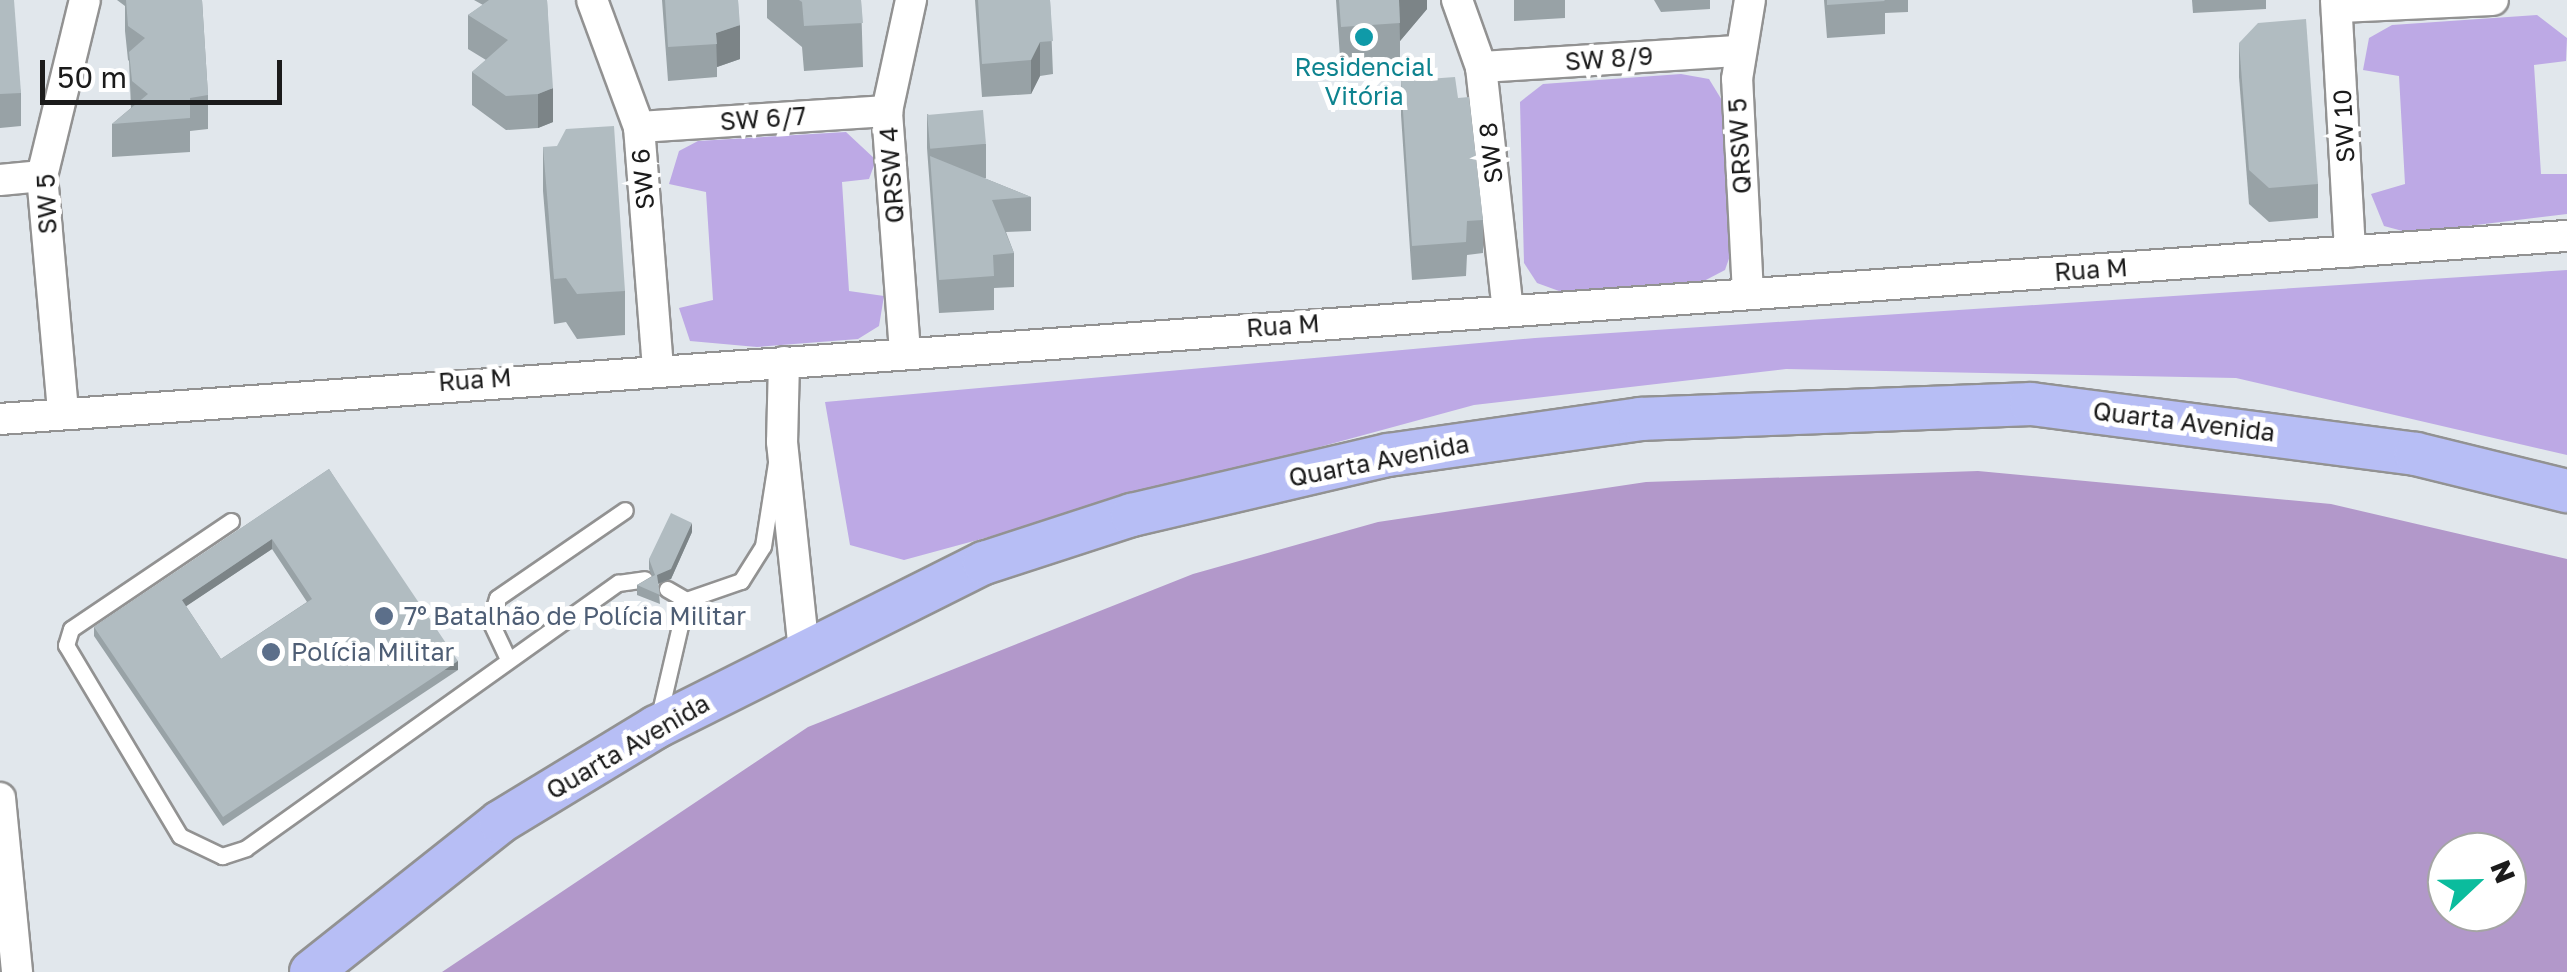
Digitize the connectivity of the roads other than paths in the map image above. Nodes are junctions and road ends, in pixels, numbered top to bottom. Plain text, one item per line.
1 (85, 0) edge
2 (592, 0) edge
3 (912, 0) edge
4 (1457, 0) edge
5 (1750, 0) edge
6 (2493, 0) edge
7 (2338, 4) edge
8 (1738, 52) junction
9 (1481, 67) junction
10 (886, 111) junction
11 (639, 127) junction
12 (42, 176) junction
13 (0, 180) edge
14 (2567, 236) edge
15 (2350, 252) junction
16 (1748, 294) junction
17 (1508, 311) junction
18 (905, 352) junction
19 (784, 362) junction
20 (658, 366) junction
21 (63, 412) junction
22 (0, 420) edge
23 (782, 442) junction
24 (2567, 491) edge
25 (624, 510) dead end
26 (231, 520) dead end
27 (644, 578) edge
28 (667, 589) dead end
29 (686, 600) junction
30 (804, 650) junction
31 (508, 658) junction
32 (656, 727) junction
33 (0, 798) edge
34 (9, 964) edge
35 (311, 972) edge

1 - 12 street, SW 5
2 - 11 street, SW 6
3 - 10 street, QRSW 4
4 - 9 street, SW 8
5 - 8 street, QRSW 5
6 - 7 street
7 - 15 street, SW 10
8 - 9 street, SW 8/9
8 - 16 street, QRSW 5
9 - 17 street, SW 8
10 - 11 street, SW 6/7
10 - 18 street, QRSW 4
11 - 20 street, SW 6
12 - 13 street
12 - 21 street, SW 5
14 - 15 street, Rua M
15 - 16 street, Rua M
16 - 17 street, Rua M
17 - 18 street, Rua M
18 - 19 street, Rua M
19 - 20 street, Rua M
19 - 23 street
20 - 21 street, Rua M
21 - 22 street, Rua M
23 - 29 lane
23 - 30 street
24 - 30 main road, Quarta Avenida
25 - 31 lane
26 - 31 lane
27 - 31 lane
28 - 29 lane
29 - 32 lane
30 - 32 main road, Quarta Avenida
32 - 35 main road, Quarta Avenida
33 - 34 street

